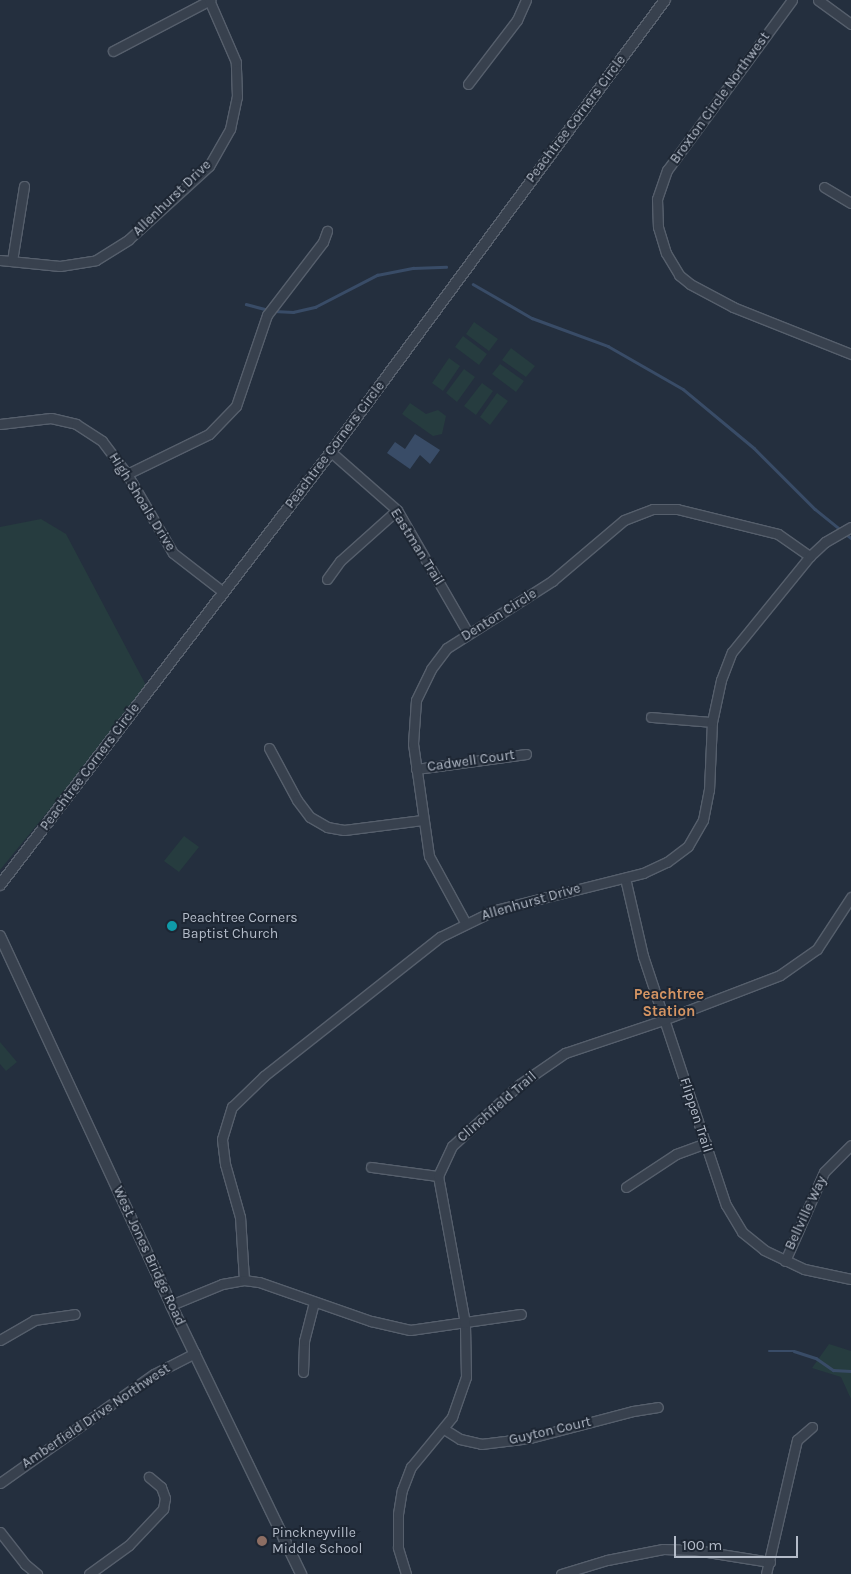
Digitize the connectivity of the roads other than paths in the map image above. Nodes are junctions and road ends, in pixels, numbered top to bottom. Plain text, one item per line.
1 (210, 0) edge
2 (526, 0) edge
3 (665, 0) edge
4 (792, 0) edge
5 (818, 0) edge
6 (851, 24) edge
7 (113, 51) dead end
8 (468, 84) dead end
9 (24, 186) dead end
10 (824, 187) dead end
11 (851, 203) edge
12 (328, 231) dead end
13 (0, 260) edge
14 (12, 261) junction
15 (851, 354) edge
16 (0, 424) edge
17 (331, 452) junction
18 (127, 474) junction
19 (396, 510) junction
20 (851, 527) edge
21 (810, 556) junction
22 (327, 579) dead end
23 (222, 591) junction
24 (468, 633) junction
25 (651, 717) dead end
26 (712, 722) junction
27 (269, 748) dead end
28 (526, 754) dead end
29 (416, 769) junction
30 (422, 820) junction
31 (625, 878) junction
32 (0, 886) edge
33 (851, 897) edge
34 (465, 922) junction
35 (0, 936) edge
36 (0, 944) edge
37 (9, 952) junction
38 (663, 1020) junction
39 (706, 1143) junction
40 (851, 1145) edge
41 (371, 1167) dead end
42 (438, 1176) junction
43 (626, 1187) dead end
44 (784, 1261) junction
45 (851, 1279) edge
46 (244, 1280) junction
47 (314, 1302) junction
48 (171, 1305) junction
49 (76, 1314) dead end
50 (520, 1314) dead end
51 (465, 1323) junction
52 (0, 1340) edge
53 (194, 1353) junction
54 (303, 1372) dead end
55 (658, 1407) dead end
56 (812, 1427) dead end
57 (444, 1429) junction
58 (150, 1477) dead end
59 (0, 1483) edge
60 (0, 1532) edge
61 (770, 1562) junction
62 (37, 1574) edge
63 (89, 1574) edge
64 (302, 1574) edge
65 (406, 1574) edge
66 (561, 1574) edge
67 (766, 1574) edge

1 - 7 street
1 - 14 street, Allenhurst Drive
2 - 8 street
3 - 17 street, Peachtree Corners Circle
4 - 15 street, Broxton Circle Northwest
5 - 6 street
9 - 14 street
10 - 11 street
12 - 18 street
13 - 14 street, Allenhurst Drive
16 - 18 street, High Shoals Drive
17 - 19 street, Eastman Trail
17 - 23 street, Peachtree Corners Circle
18 - 23 street, High Shoals Drive
19 - 22 street
19 - 24 street, Eastman Trail
20 - 21 street, Allenhurst Drive
21 - 24 street, Denton Circle
21 - 26 street, Allenhurst Drive
23 - 32 street, Peachtree Corners Circle
24 - 29 street, Denton Circle
25 - 26 street
26 - 31 street, Allenhurst Drive
27 - 30 street
28 - 29 street, Cadwell Court
29 - 30 street, Denton Circle
30 - 34 street, Denton Circle
31 - 34 street, Allenhurst Drive
31 - 38 street, Flippen Trail
33 - 38 street, Clinchfield Trail
34 - 46 street, Allenhurst Drive
35 - 37 street, West Jones Bridge Road
36 - 37 street
37 - 48 street, West Jones Bridge Road
38 - 39 street, Flippen Trail
38 - 42 street, Clinchfield Trail
39 - 43 street
39 - 44 street, Flippen Trail
40 - 44 street, Bellville Way
41 - 42 street
42 - 51 street
44 - 45 street, Flippen Trail
46 - 47 street
46 - 48 street
47 - 51 street
47 - 54 street
48 - 53 street, West Jones Bridge Road
49 - 52 street
50 - 51 street
51 - 57 street
53 - 59 street, Amberfield Drive Northwest
53 - 64 street, West Jones Bridge Road
55 - 57 street, Guyton Court
56 - 61 street
57 - 65 street
58 - 63 street
60 - 62 street
61 - 66 street
61 - 67 street

